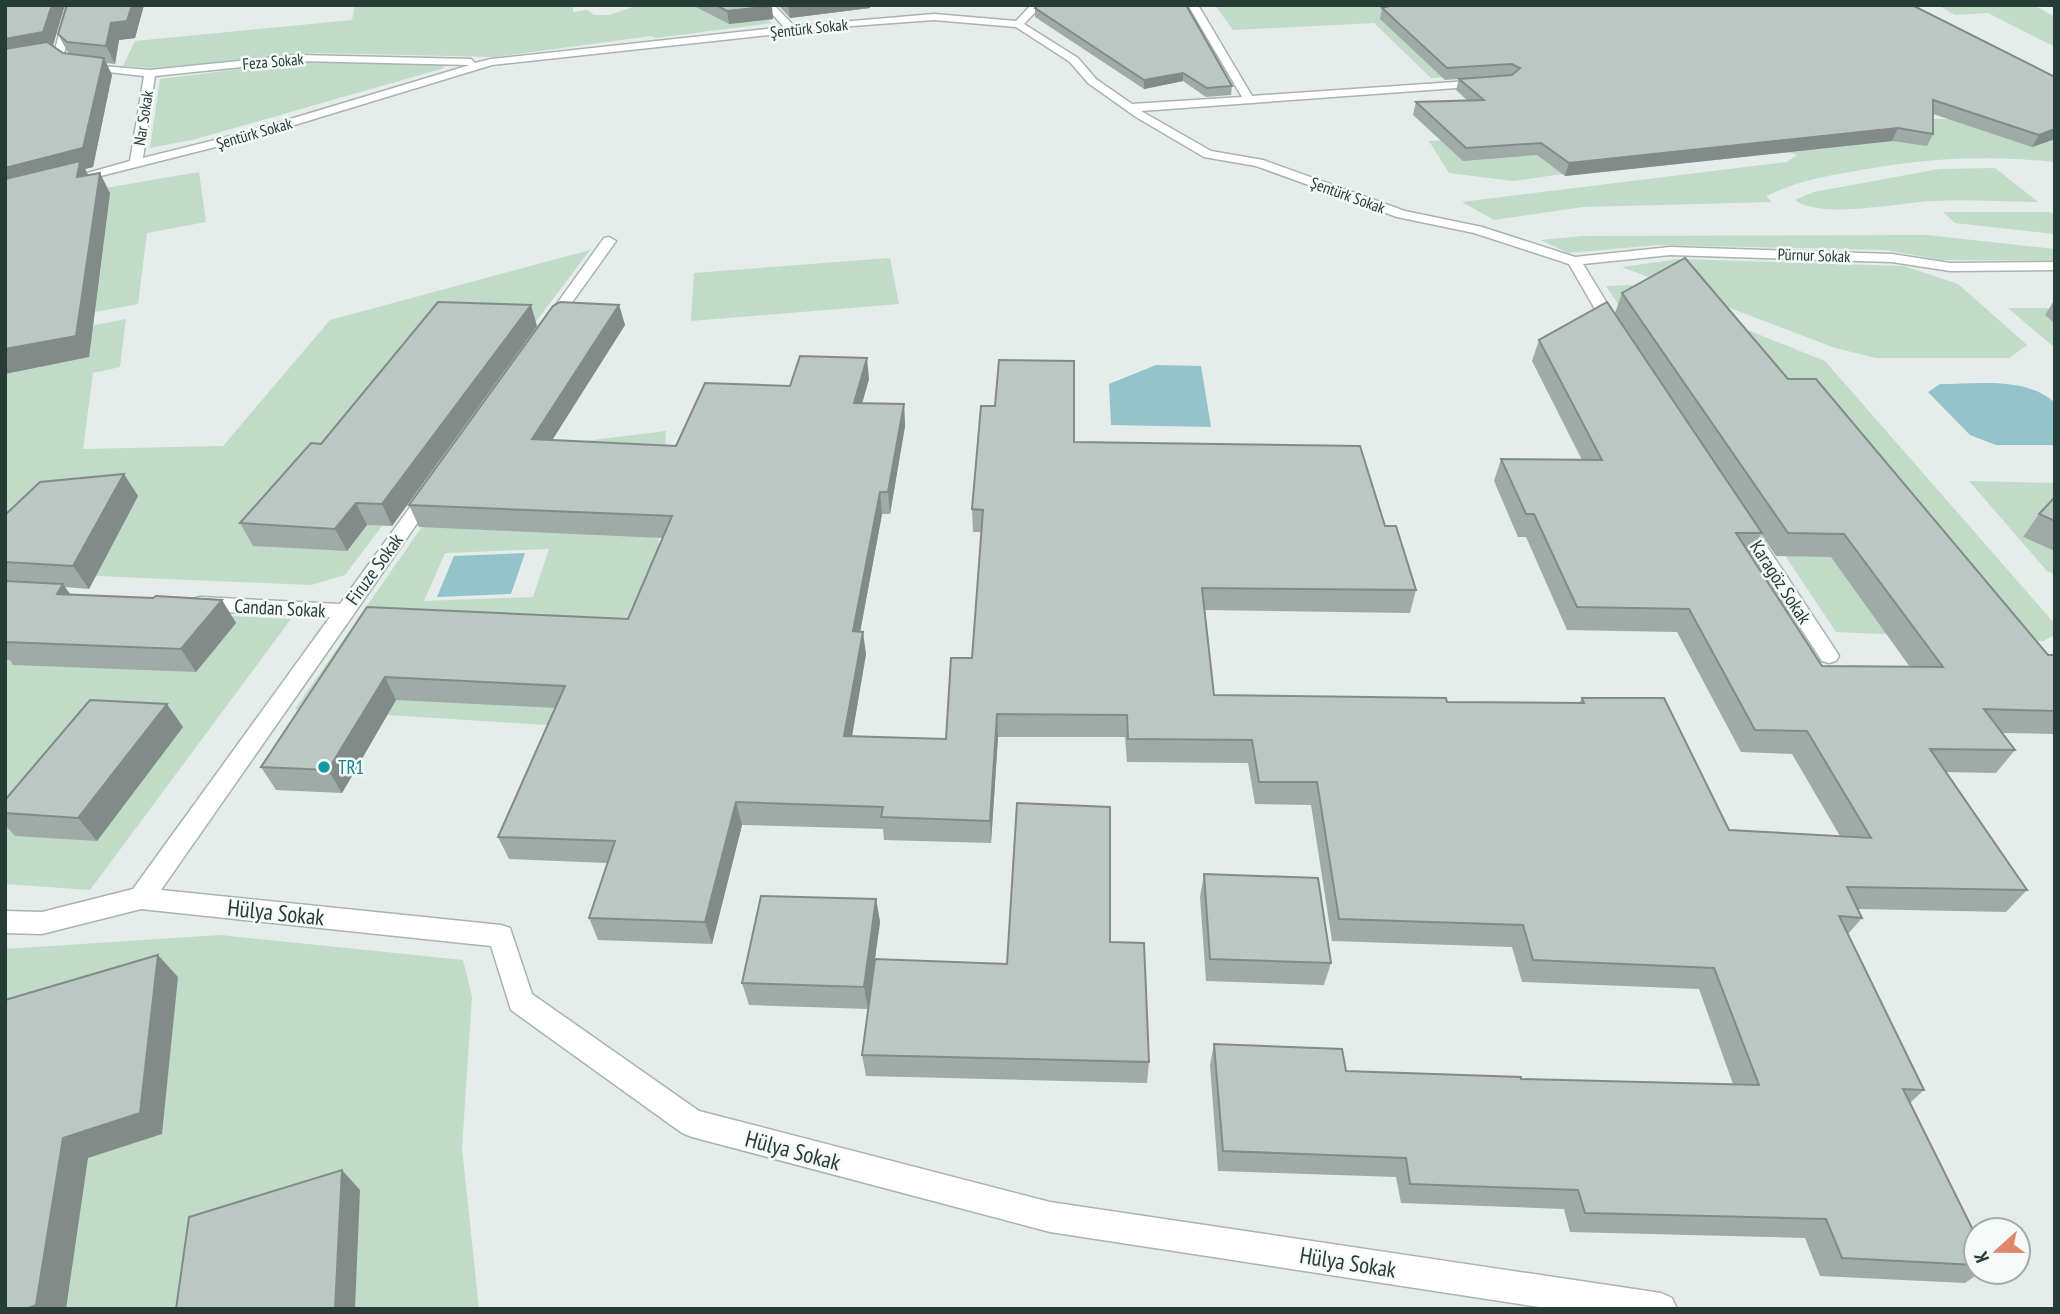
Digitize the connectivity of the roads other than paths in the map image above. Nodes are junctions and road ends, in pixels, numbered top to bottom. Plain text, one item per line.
1 (769, 5) edge
2 (1037, 5) edge
3 (1193, 5) edge
4 (74, 9) edge
5 (1018, 24) junction
6 (792, 30) junction
7 (46, 55) edge
8 (66, 59) junction
9 (491, 62) junction
10 (150, 73) junction
11 (1497, 82) edge
12 (1250, 100) junction
13 (1130, 108) junction
14 (136, 164) junction
15 (56, 183) edge
16 (609, 241) dead end
17 (1574, 261) junction
18 (2055, 266) edge
19 (537, 342) edge
20 (1624, 343) edge
21 (440, 477) edge
22 (1731, 506) edge
23 (181, 603) edge
24 (344, 611) junction
25 (1829, 656) dead end
26 (141, 898) junction
27 (5, 922) edge
28 (1661, 1309) edge

1 - 6 street
2 - 5 street
3 - 12 street
4 - 8 street
5 - 6 street, Şentürk Sokak
5 - 13 street, Şentürk Sokak
6 - 9 street, Şentürk Sokak
7 - 8 street, Feza Sokak
8 - 10 street, Feza Sokak
9 - 10 street, Feza Sokak
9 - 14 street, Şentürk Sokak
10 - 14 street, Nar Sokak
11 - 12 street
12 - 13 street
13 - 17 street, Şentürk Sokak
14 - 15 street, Şentürk Sokak
16 - 19 street
17 - 18 street, Pürnur Sokak
17 - 20 street
21 - 24 street, Firuze Sokak
22 - 25 street, Karagöz Sokak
23 - 24 street, Candan Sokak
24 - 26 street, Firuze Sokak
26 - 27 street, Hülya Sokak
26 - 28 street, Hülya Sokak

